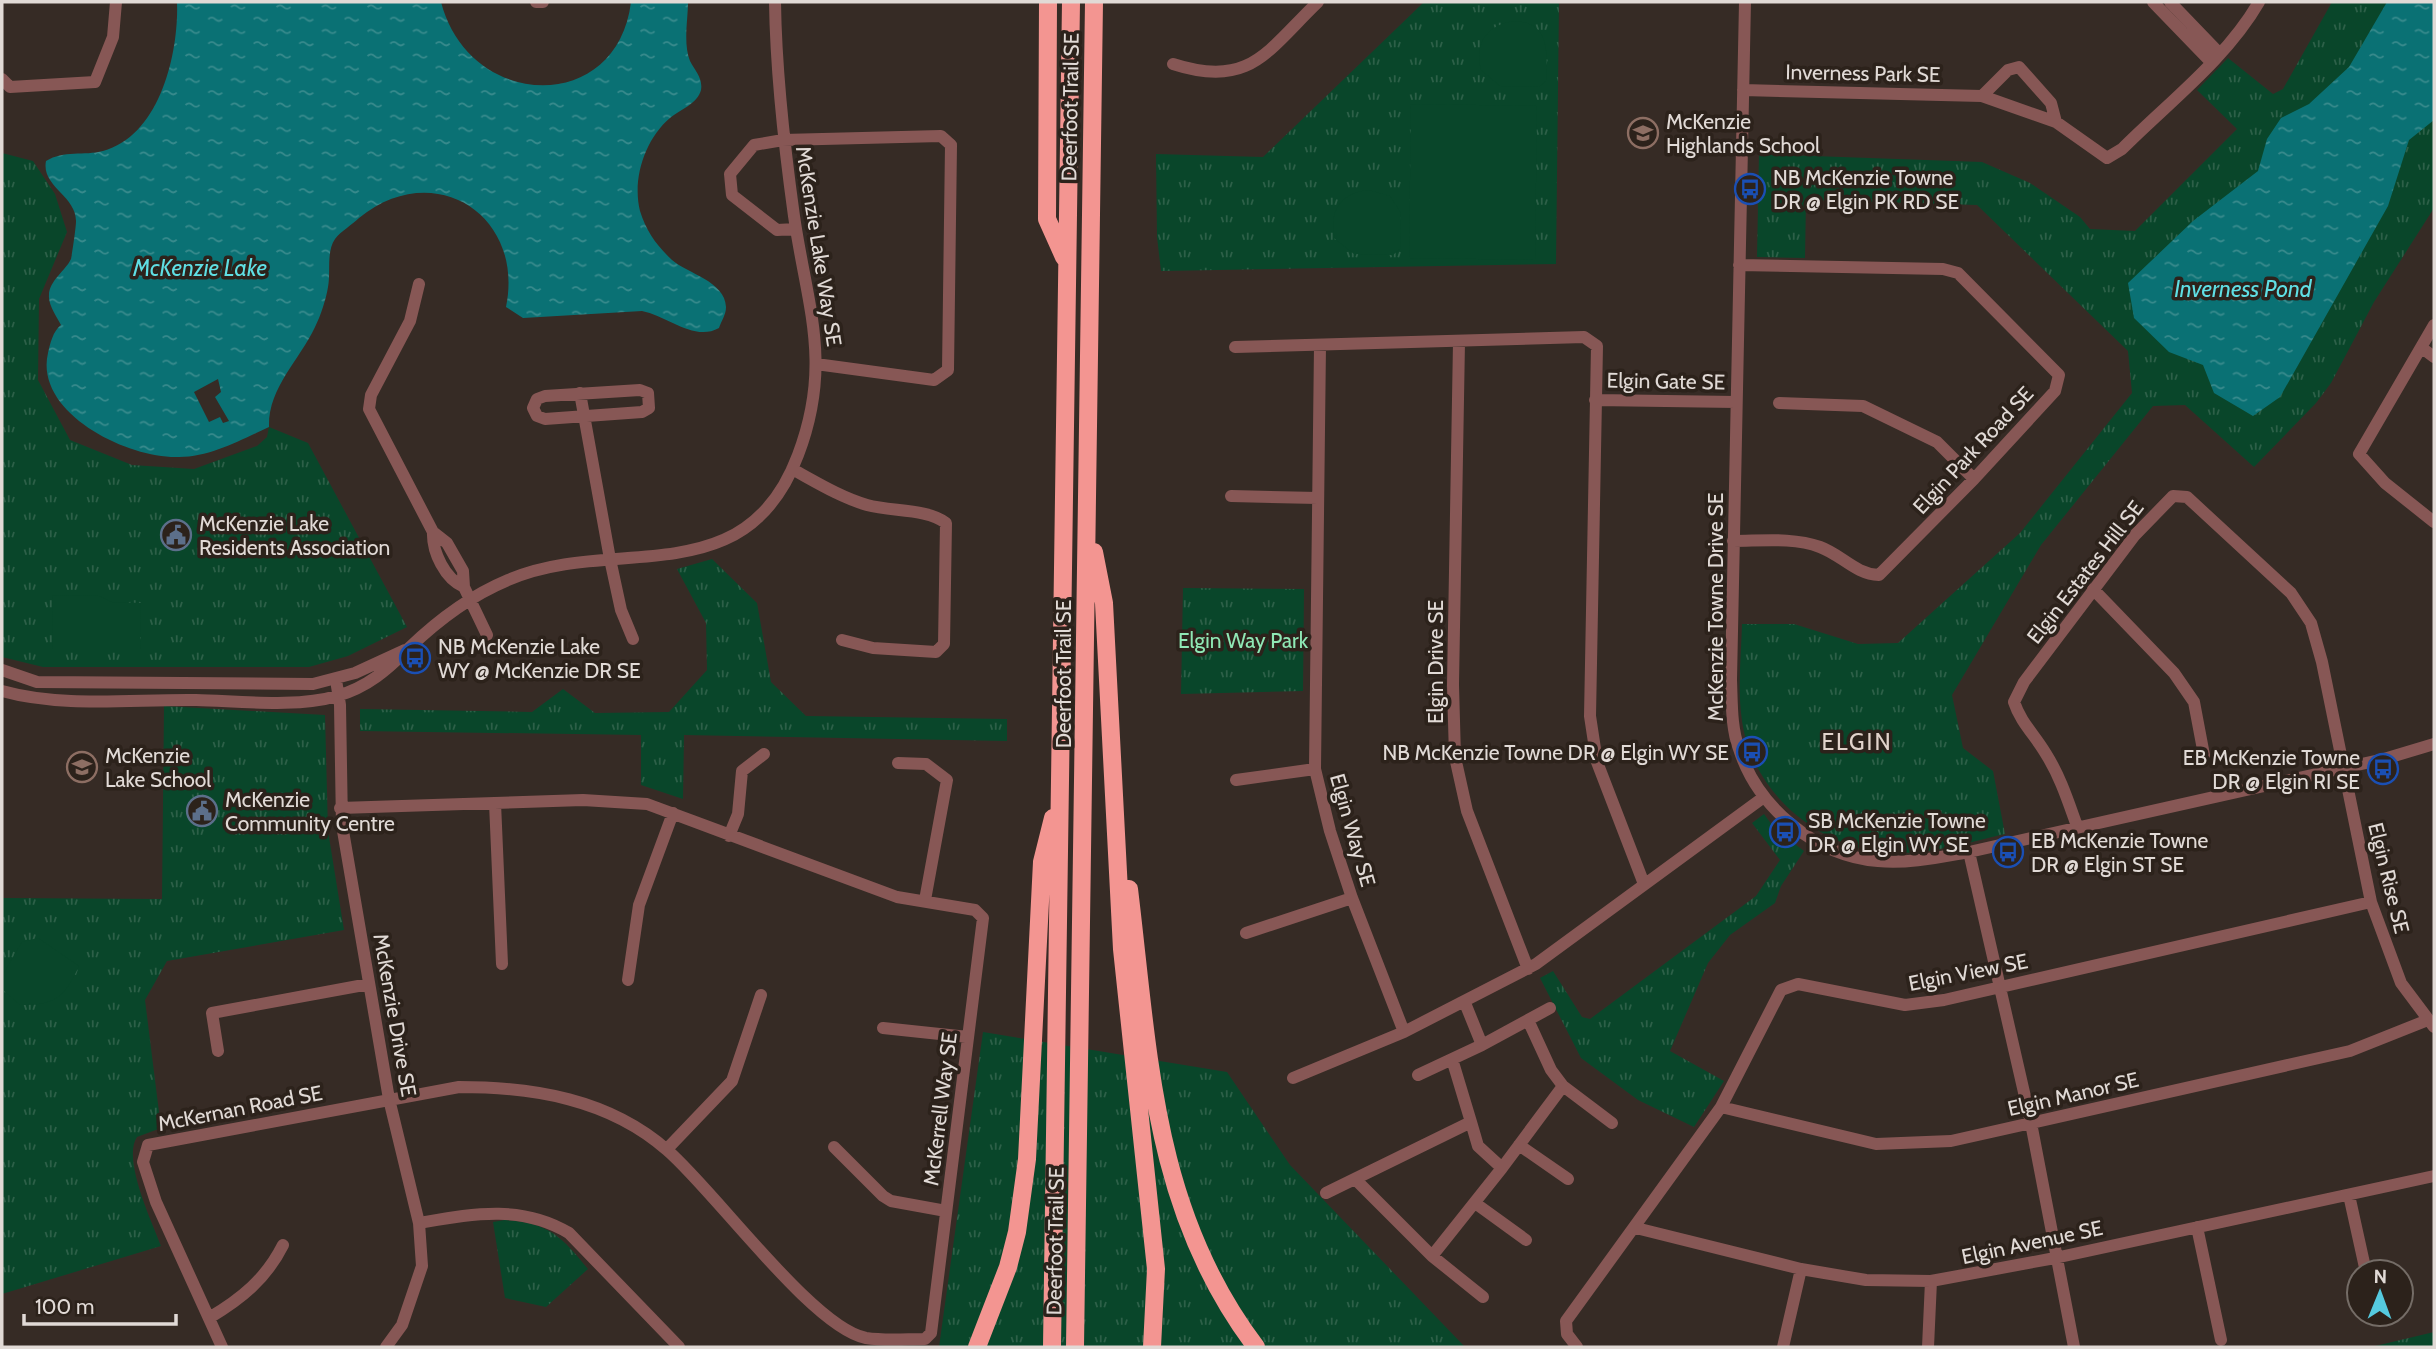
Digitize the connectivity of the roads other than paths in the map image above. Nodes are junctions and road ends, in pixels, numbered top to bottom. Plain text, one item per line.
1 (117, 2) edge
2 (536, 2) edge
3 (542, 2) edge
4 (775, 2) edge
5 (1048, 2) edge
6 (1071, 2) edge
7 (1094, 2) edge
8 (1318, 2) edge
9 (1745, 2) edge
10 (2153, 2) edge
11 (2170, 2) edge
12 (2259, 2) edge
13 (2215, 58) junction
14 (1173, 64) dead end
15 (2, 79) edge
16 (1743, 90) junction
17 (1982, 96) junction
18 (2056, 122) junction
19 (783, 140) junction
20 (796, 229) junction
21 (1067, 265) junction
22 (1739, 265) junction
23 (419, 284) dead end
24 (2434, 325) edge
25 (1459, 342) junction
26 (1320, 345) junction
27 (1235, 347) dead end
28 (2422, 348) junction
29 (2434, 357) edge
30 (816, 364) junction
31 (580, 393) junction
32 (1595, 400) junction
33 (1736, 402) junction
34 (1779, 403) dead end
35 (584, 416) junction
36 (792, 469) junction
37 (1974, 479) junction
38 (1231, 496) dead end
39 (1318, 498) junction
40 (1087, 517) junction
41 (2434, 522) edge
42 (1732, 541) junction
43 (610, 559) junction
44 (2093, 589) junction
45 (471, 600) junction
46 (487, 635) dead end
47 (633, 639) dead end
48 (842, 640) dead end
49 (408, 649) junction
50 (2, 670) edge
51 (336, 680) junction
52 (174, 683) junction
53 (2, 691) edge
54 (339, 696) junction
55 (173, 699) junction
56 (2434, 744) edge
57 (764, 754) dead end
58 (2204, 755) dead end
59 (898, 763) dead end
60 (2344, 768) junction
61 (1315, 769) junction
62 (1236, 780) dead end
63 (1059, 795) junction
64 (1764, 797) junction
65 (495, 803) junction
66 (340, 808) junction
67 (673, 813) junction
68 (2077, 826) junction
69 (1115, 833) junction
70 (729, 836) junction
71 (1969, 852) junction
72 (1644, 884) junction
73 (1352, 898) junction
74 (925, 900) junction
75 (2371, 902) junction
76 (1246, 933) dead end
77 (502, 964) dead end
78 (1528, 969) junction
79 (628, 981) dead end
80 (369, 984) junction
81 (2001, 987) junction
82 (761, 995) dead end
83 (1465, 1003) junction
84 (1550, 1008) dead end
85 (1528, 1020) junction
86 (2431, 1023) edge
87 (883, 1028) dead end
88 (1404, 1032) junction
89 (968, 1037) junction
90 (1482, 1045) junction
91 (218, 1051) dead end
92 (1452, 1059) junction
93 (1418, 1075) dead end
94 (1293, 1078) dead end
95 (1563, 1086) junction
96 (389, 1099) junction
97 (1721, 1108) junction
98 (1471, 1122) junction
99 (1612, 1123) dead end
100 (2031, 1123) junction
101 (1520, 1145) junction
102 (834, 1147) dead end
103 (667, 1149) junction
104 (1502, 1168) junction
105 (2434, 1176) edge
106 (1355, 1179) junction
107 (1568, 1179) dead end
108 (1326, 1192) dead end
109 (2349, 1195) junction
110 (1475, 1203) junction
111 (946, 1211) junction
112 (419, 1223) junction
113 (2197, 1227) junction
114 (1636, 1228) junction
115 (1526, 1240) dead end
116 (283, 1245) dead end
117 (1432, 1255) junction
118 (2055, 1258) junction
119 (2363, 1258) edge
120 (1801, 1269) junction
121 (1931, 1281) junction
122 (1482, 1297) dead end
123 (209, 1318) junction
124 (2221, 1340) dead end
125 (222, 1347) edge
126 (386, 1347) edge
127 (680, 1347) edge
128 (977, 1347) edge
129 (1052, 1347) edge
130 (1075, 1347) edge
131 (1152, 1347) edge
132 (1256, 1347) edge
133 (1577, 1347) edge
134 (1783, 1347) edge
135 (1928, 1347) edge
136 (2074, 1347) edge

1 - 15 street
2 - 3 street
4 - 19 street, McKenzie Lake Way SE
5 - 21 highway
6 - 21 highway, Deerfoot Trail SE
7 - 40 highway, Deerfoot Trail SE
8 - 14 street
9 - 16 street, McKenzie Towne Drive SE
10 - 13 street
11 - 13 street
12 - 13 street, Inverness Park SE
13 - 18 street, Inverness Park SE
16 - 17 street, Inverness Park SE
16 - 22 street, McKenzie Towne Drive SE
17 - 18 street, Inverness Park SE
17 - 18 street, Inverness Park SE
19 - 20 street, McKenzie Lake Way SE
19 - 20 street
19 - 30 street
20 - 30 street, McKenzie Lake Way SE
21 - 63 highway, Deerfoot Trail SE
22 - 33 street, McKenzie Towne Drive SE
22 - 37 street, Elgin Park Road SE
23 - 45 street
24 - 28 street
25 - 26 street
25 - 32 street
25 - 78 street, Elgin Drive SE
26 - 27 street
26 - 39 street, Elgin Way SE
28 - 29 street
28 - 41 street
30 - 36 street, McKenzie Lake Way SE
31 - 35 street
31 - 35 street
31 - 35 street
32 - 33 street, Elgin Gate SE
32 - 72 street
33 - 42 street, McKenzie Towne Drive SE
34 - 37 street
35 - 43 street
36 - 43 street, McKenzie Lake Way SE
36 - 48 street
37 - 42 street, Elgin Park Road SE
38 - 39 street
39 - 61 street, Elgin Way SE
40 - 69 highway
40 - 130 highway, Deerfoot Trail SE
42 - 64 street, McKenzie Towne Drive SE
43 - 45 street, McKenzie Lake Way SE
43 - 47 street
44 - 58 street
44 - 60 street, Elgin Estates Hill SE
44 - 68 street, Elgin Estates Hill SE
45 - 46 street
45 - 49 street, McKenzie Lake Way SE
49 - 51 street, McKenzie Lake Way SE
49 - 54 street, McKenzie Lake Way SE
50 - 52 street, McKenzie Lake Way SE
51 - 52 street, McKenzie Lake Way SE
51 - 54 street, McKenzie Drive SE
52 - 55 street
53 - 55 street, McKenzie Lake Way SE
54 - 55 street, McKenzie Lake Way SE
54 - 66 street, McKenzie Drive SE
56 - 60 street, McKenzie Towne Drive SE
57 - 70 street
59 - 74 street
60 - 68 street, McKenzie Towne Drive SE
60 - 75 street, Elgin Rise SE
61 - 62 street
61 - 73 street, Elgin Way SE
63 - 128 highway
63 - 129 highway, Deerfoot Trail SE
64 - 71 street, McKenzie Towne Drive SE
64 - 72 street
65 - 66 street, McKerrell Way SE
65 - 67 street, McKerrell Way SE
65 - 77 street
66 - 80 street, McKenzie Drive SE
67 - 70 street, McKerrell Way SE
67 - 79 street
68 - 71 street, McKenzie Towne Drive SE
69 - 131 highway
69 - 132 highway
70 - 74 street, McKerrell Way SE
71 - 81 street
72 - 78 street
73 - 76 street
73 - 88 street, Elgin Way SE
74 - 89 street, McKerrell Way SE
75 - 81 street, Elgin View SE
75 - 86 street, Elgin Rise SE
78 - 83 street
80 - 91 street
80 - 96 street, McKenzie Drive SE
81 - 97 street, Elgin View SE
81 - 100 street
82 - 103 street
83 - 88 street
83 - 90 street
84 - 85 street
85 - 90 street
85 - 95 street
86 - 100 street, Elgin Manor SE
87 - 89 street
88 - 94 street
89 - 111 street, McKerrell Way SE
90 - 92 street
92 - 93 street
92 - 98 street
95 - 99 street
95 - 101 street
96 - 103 street, McKerrell Way SE
96 - 112 street, McKenzie Drive SE
96 - 123 street, McKernan Road SE
97 - 100 street, Elgin Manor SE
97 - 114 street, Elgin View SE
98 - 104 street
98 - 106 street
100 - 118 street
101 - 104 street
101 - 107 street
102 - 111 street
103 - 111 street, McKerrell Way SE
104 - 110 street
105 - 109 street, Elgin Avenue SE
106 - 108 street
106 - 117 street
109 - 113 street, Elgin Avenue SE
109 - 119 street
110 - 115 street
110 - 117 street
112 - 126 street, McKenzie Drive SE
112 - 127 street
113 - 118 street, Elgin Avenue SE
113 - 124 street
114 - 120 street, Elgin Avenue SE
114 - 133 street, Elgin View SE
116 - 123 street
117 - 122 street
118 - 121 street, Elgin Avenue SE
118 - 136 street
120 - 121 street, Elgin Avenue SE
120 - 134 street
121 - 135 street
123 - 125 street, McKernan Road SE

